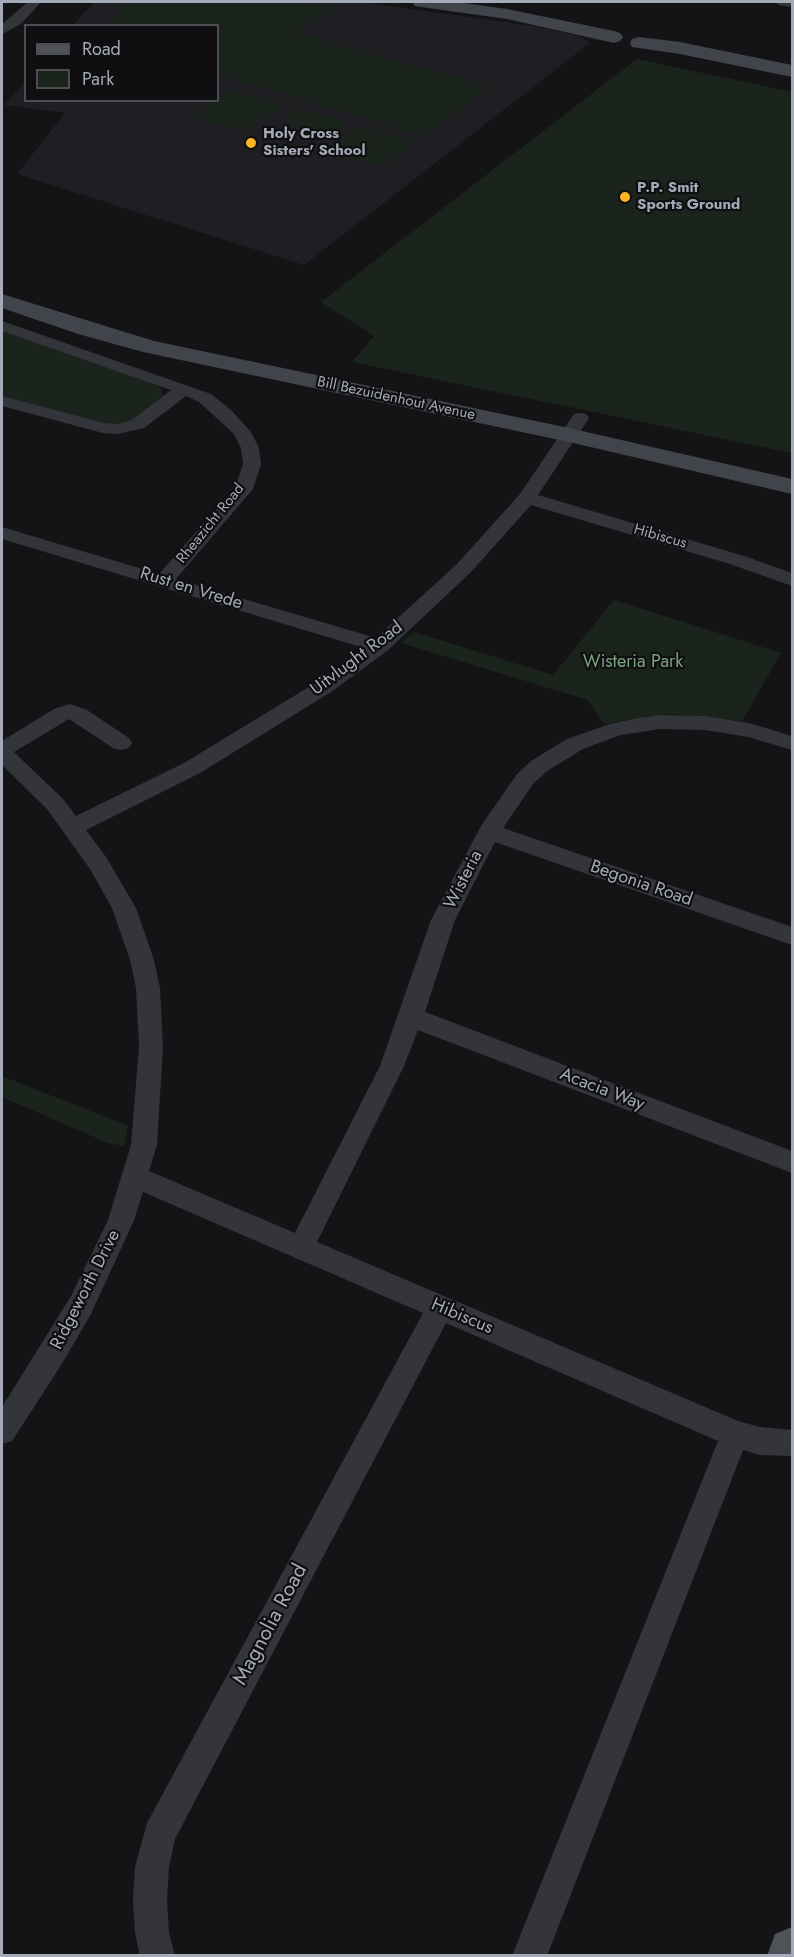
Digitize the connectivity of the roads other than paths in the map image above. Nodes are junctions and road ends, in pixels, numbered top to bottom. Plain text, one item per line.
1 (35, 2) edge
2 (421, 2) edge
3 (783, 2) edge
4 (792, 3) edge
5 (16, 21) junction
6 (2, 30) edge
7 (2, 36) edge
8 (792, 71) edge
9 (2, 282) edge
10 (2, 301) edge
11 (2, 326) edge
12 (184, 389) junction
13 (2, 401) edge
14 (574, 427) junction
15 (792, 466) edge
16 (792, 487) edge
17 (527, 498) junction
18 (2, 534) edge
19 (164, 580) junction
20 (792, 580) edge
21 (380, 646) junction
22 (121, 743) dead end
23 (792, 743) edge
24 (2, 752) edge
25 (73, 827) junction
26 (489, 832) junction
27 (792, 936) edge
28 (411, 1017) junction
29 (792, 1162) edge
30 (136, 1176) junction
31 (301, 1248) junction
32 (440, 1308) junction
33 (2, 1431) edge
34 (735, 1434) junction
35 (792, 1443) edge
36 (792, 1951) edge
37 (158, 1956) edge
38 (529, 1956) edge
39 (791, 1956) edge

1 - 5 street
2 - 8 main road
3 - 4 street
5 - 6 street
5 - 7 street
9 - 14 main road, Bill Bezuidenhout Avenue
10 - 14 main road, Bill Bezuidenhout Avenue
11 - 12 street, Rheazicht Road
12 - 13 street
12 - 19 street, Rheazicht Road
14 - 15 main road, Bill Bezuidenhout Avenue
14 - 16 main road, Bill Bezuidenhout Avenue
14 - 17 street, Uitvlught Road
17 - 20 street, Hibiscus
17 - 21 street, Uitvlught Road
18 - 19 street, Rust en Vrede
19 - 21 street, Rust en Vrede
21 - 25 street, Uitvlught Road
22 - 24 street
23 - 26 street, Wisteria
24 - 25 street, Ridgeworth Drive
25 - 30 street, Ridgeworth Drive
26 - 27 street, Begonia Road
26 - 28 street, Wisteria
28 - 29 street, Acacia Way
28 - 31 street, Wisteria
30 - 31 street, Hibiscus
30 - 33 street, Ridgeworth Drive
31 - 32 street, Hibiscus
32 - 34 street, Hibiscus
32 - 37 street, Magnolia Road
34 - 35 street, Hibiscus
34 - 38 street
36 - 39 main road

